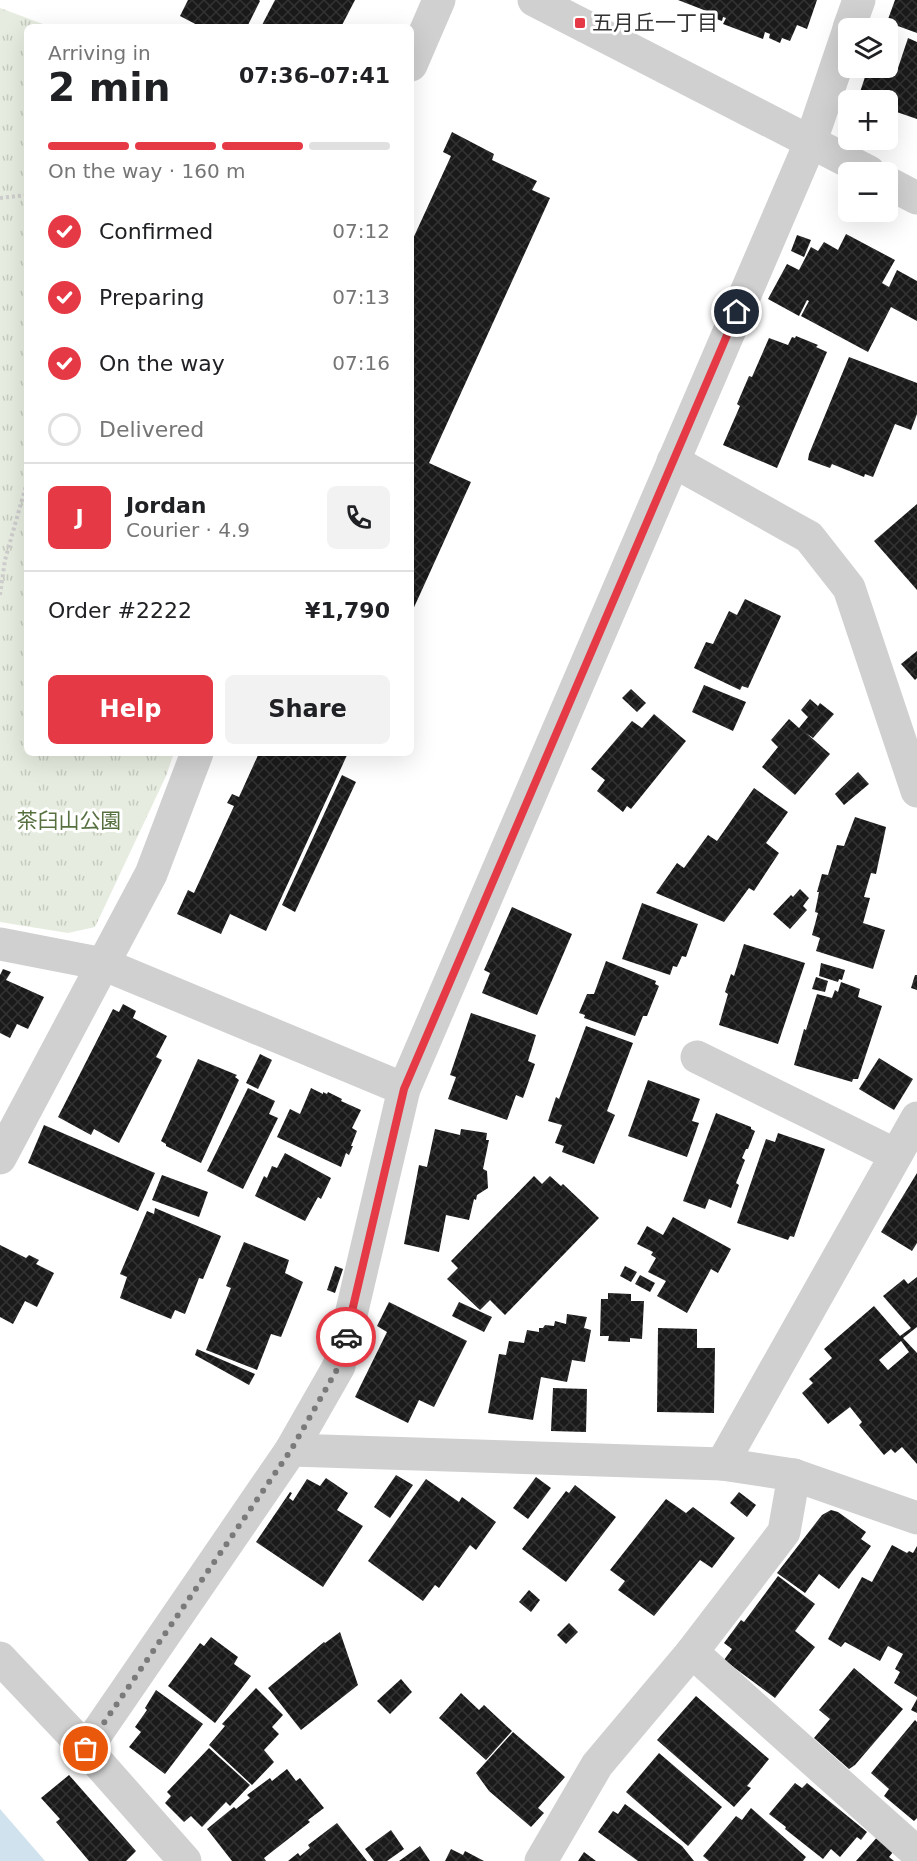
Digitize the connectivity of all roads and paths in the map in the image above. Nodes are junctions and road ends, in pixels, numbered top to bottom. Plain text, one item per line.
1 (439, 0) edge
2 (534, 0) edge
3 (859, 0) edge
4 (853, 18) edge
5 (414, 58) edge
6 (838, 61) edge
7 (811, 141) junction
8 (850, 162) edge
9 (898, 188) edge
10 (24, 195) edge
11 (0, 198) edge
12 (917, 198) edge
13 (673, 461) junction
14 (24, 493) edge
15 (0, 595) edge
16 (196, 756) edge
17 (917, 791) edge
18 (0, 944) edge
19 (103, 964) junction
20 (697, 1057) dead end
21 (404, 1089) junction
22 (917, 1118) edge
23 (896, 1155) junction
24 (0, 1158) edge
25 (291, 1450) junction
26 (722, 1464) junction
27 (794, 1475) junction
28 (917, 1518) edge
29 (692, 1652) junction
30 (0, 1658) edge
31 (86, 1749) junction
32 (917, 1852) edge
33 (185, 1861) edge
34 (541, 1861) edge

1 - 5 street
2 - 7 street
3 - 4 street
6 - 7 street
7 - 8 street
7 - 13 street
9 - 12 street
10 - 11 path
13 - 17 street
13 - 21 street
14 - 15 path
16 - 19 street
18 - 19 street
19 - 21 street
19 - 24 street
20 - 23 street
21 - 25 street
22 - 23 street
23 - 26 street
25 - 26 street
25 - 31 street
26 - 27 street
27 - 28 street
27 - 29 street
29 - 32 street
29 - 34 street
30 - 31 street
31 - 33 street

